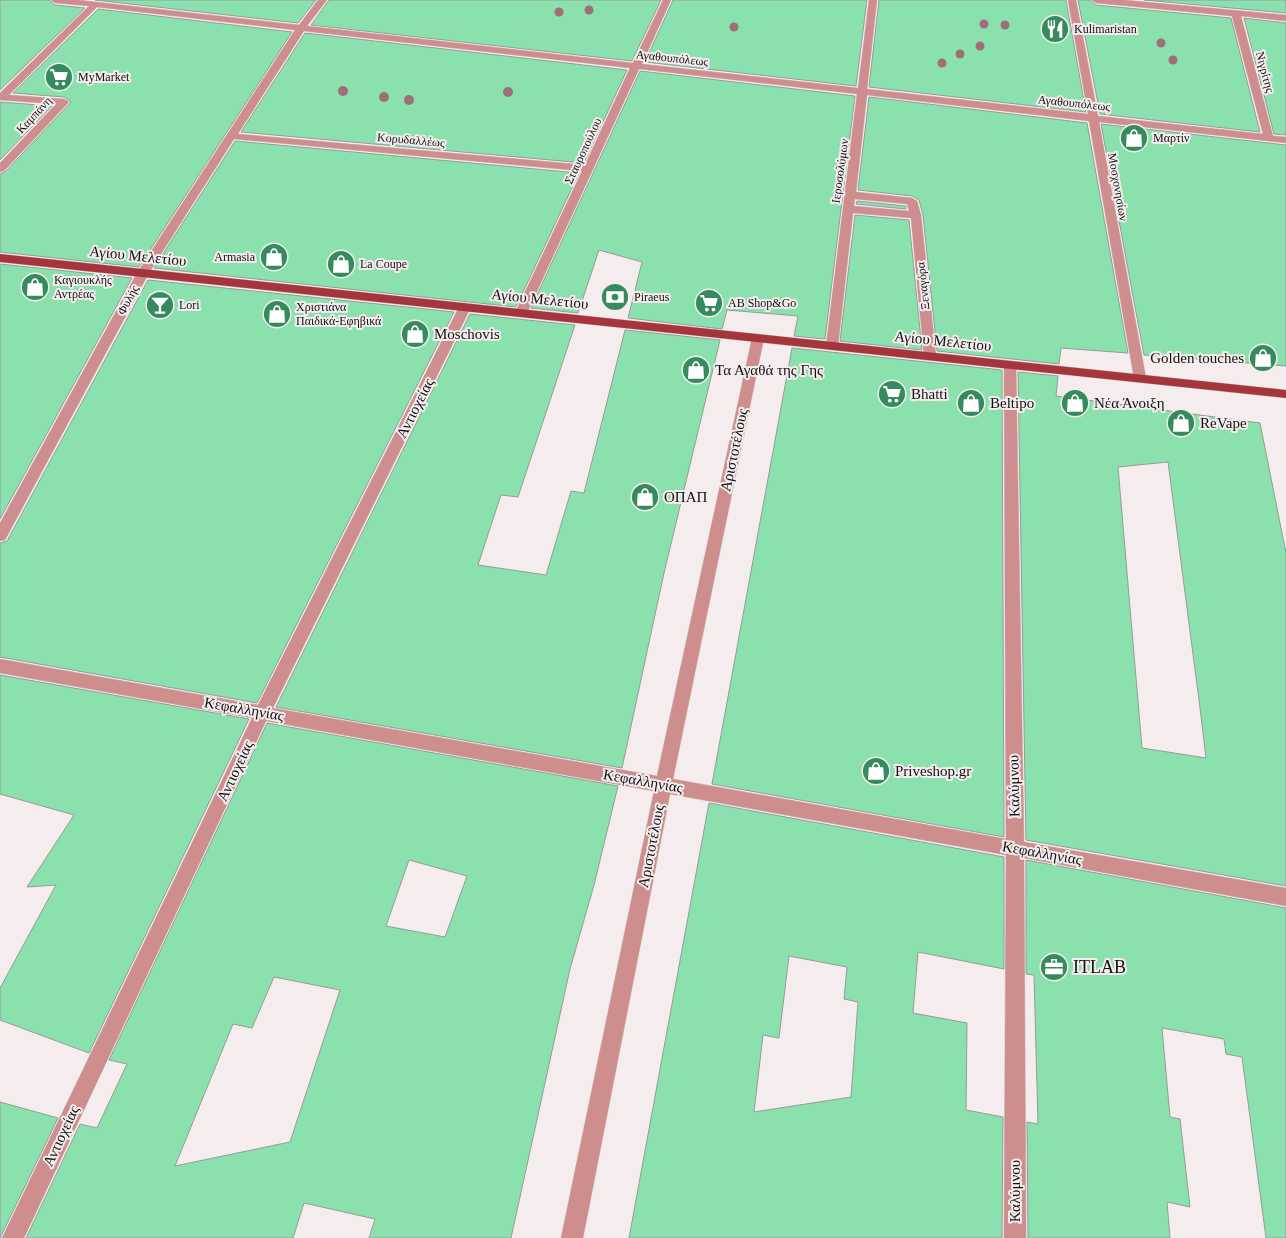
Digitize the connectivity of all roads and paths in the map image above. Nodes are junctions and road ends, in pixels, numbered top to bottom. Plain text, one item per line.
1 (55, 0) edge
2 (323, 0) edge
3 (667, 0) edge
4 (873, 0) edge
5 (1072, 0) edge
6 (1096, 0) edge
7 (94, 4) junction
8 (1236, 14) junction
9 (1286, 18) edge
10 (301, 28) junction
11 (636, 66) junction
12 (862, 92) junction
13 (1, 97) edge
14 (1093, 118) junction
15 (231, 136) junction
16 (1269, 138) junction
17 (1286, 140) edge
18 (589, 168) junction
19 (0, 169) edge
20 (850, 195) junction
21 (847, 209) junction
22 (916, 215) junction
23 (0, 258) edge
24 (142, 273) junction
25 (465, 307) junction
26 (521, 313) junction
27 (758, 338) junction
28 (832, 346) junction
29 (930, 356) junction
30 (1010, 365) junction
31 (1140, 378) junction
32 (1286, 394) edge
33 (0, 536) edge
34 (0, 666) edge
35 (262, 713) junction
36 (664, 785) junction
37 (1014, 848) junction
38 (1286, 897) edge
39 (13, 1238) edge
40 (572, 1238) edge
41 (1015, 1238) edge

1 - 7 street, Αγαθουπόλεως
2 - 10 street, Φυλής
3 - 11 street, Σταυροπούλου
4 - 12 street, Ιεροσολύμων
5 - 14 street, Μοσχονησίων
6 - 8 street
7 - 10 street, Αγαθουπόλεως
7 - 13 street, Καμπάνη
8 - 9 street
8 - 16 street, Νιγρίτης
10 - 11 street, Αγαθουπόλεως
10 - 15 street, Φυλής
11 - 12 street, Αγαθουπόλεως
11 - 18 street, Σταυροπούλου
12 - 14 street, Αγαθουπόλεως
12 - 20 street, Ιεροσολύμων
13 - 19 street, Καμπάνη
14 - 16 street, Αγαθουπόλεως
14 - 31 street, Μοσχονησίων
15 - 18 street, Κορυδαλλέως
15 - 24 street, Φυλής
16 - 17 street, Αγαθουπόλεως
18 - 26 street, Σταυροπούλου
20 - 21 street, Ιεροσολύμων
20 - 22 street, Ξεναγόρα
21 - 22 street
21 - 28 street, Ιεροσολύμων
22 - 29 street, Ξεναγόρα
23 - 24 main road, Αγίου Μελετίου
24 - 25 main road, Αγίου Μελετίου
24 - 33 street, Φυλής
25 - 26 main road, Αγίου Μελετίου
25 - 35 street, Αντιοχείας
26 - 27 main road, Αγίου Μελετίου
27 - 28 main road, Αγίου Μελετίου
27 - 36 street, Αριστοτέλους
28 - 29 main road, Αγίου Μελετίου
29 - 30 main road, Αγίου Μελετίου
30 - 31 main road, Αγίου Μελετίου
30 - 37 street, Καλύμνου
31 - 32 main road, Αγίου Μελετίου
34 - 35 street, Κεφαλληνίας
35 - 36 street, Κεφαλληνίας
35 - 39 street, Αντιοχείας
36 - 37 street, Κεφαλληνίας
36 - 40 street, Αριστοτέλους
37 - 38 street, Κεφαλληνίας
37 - 41 street, Καλύμνου

